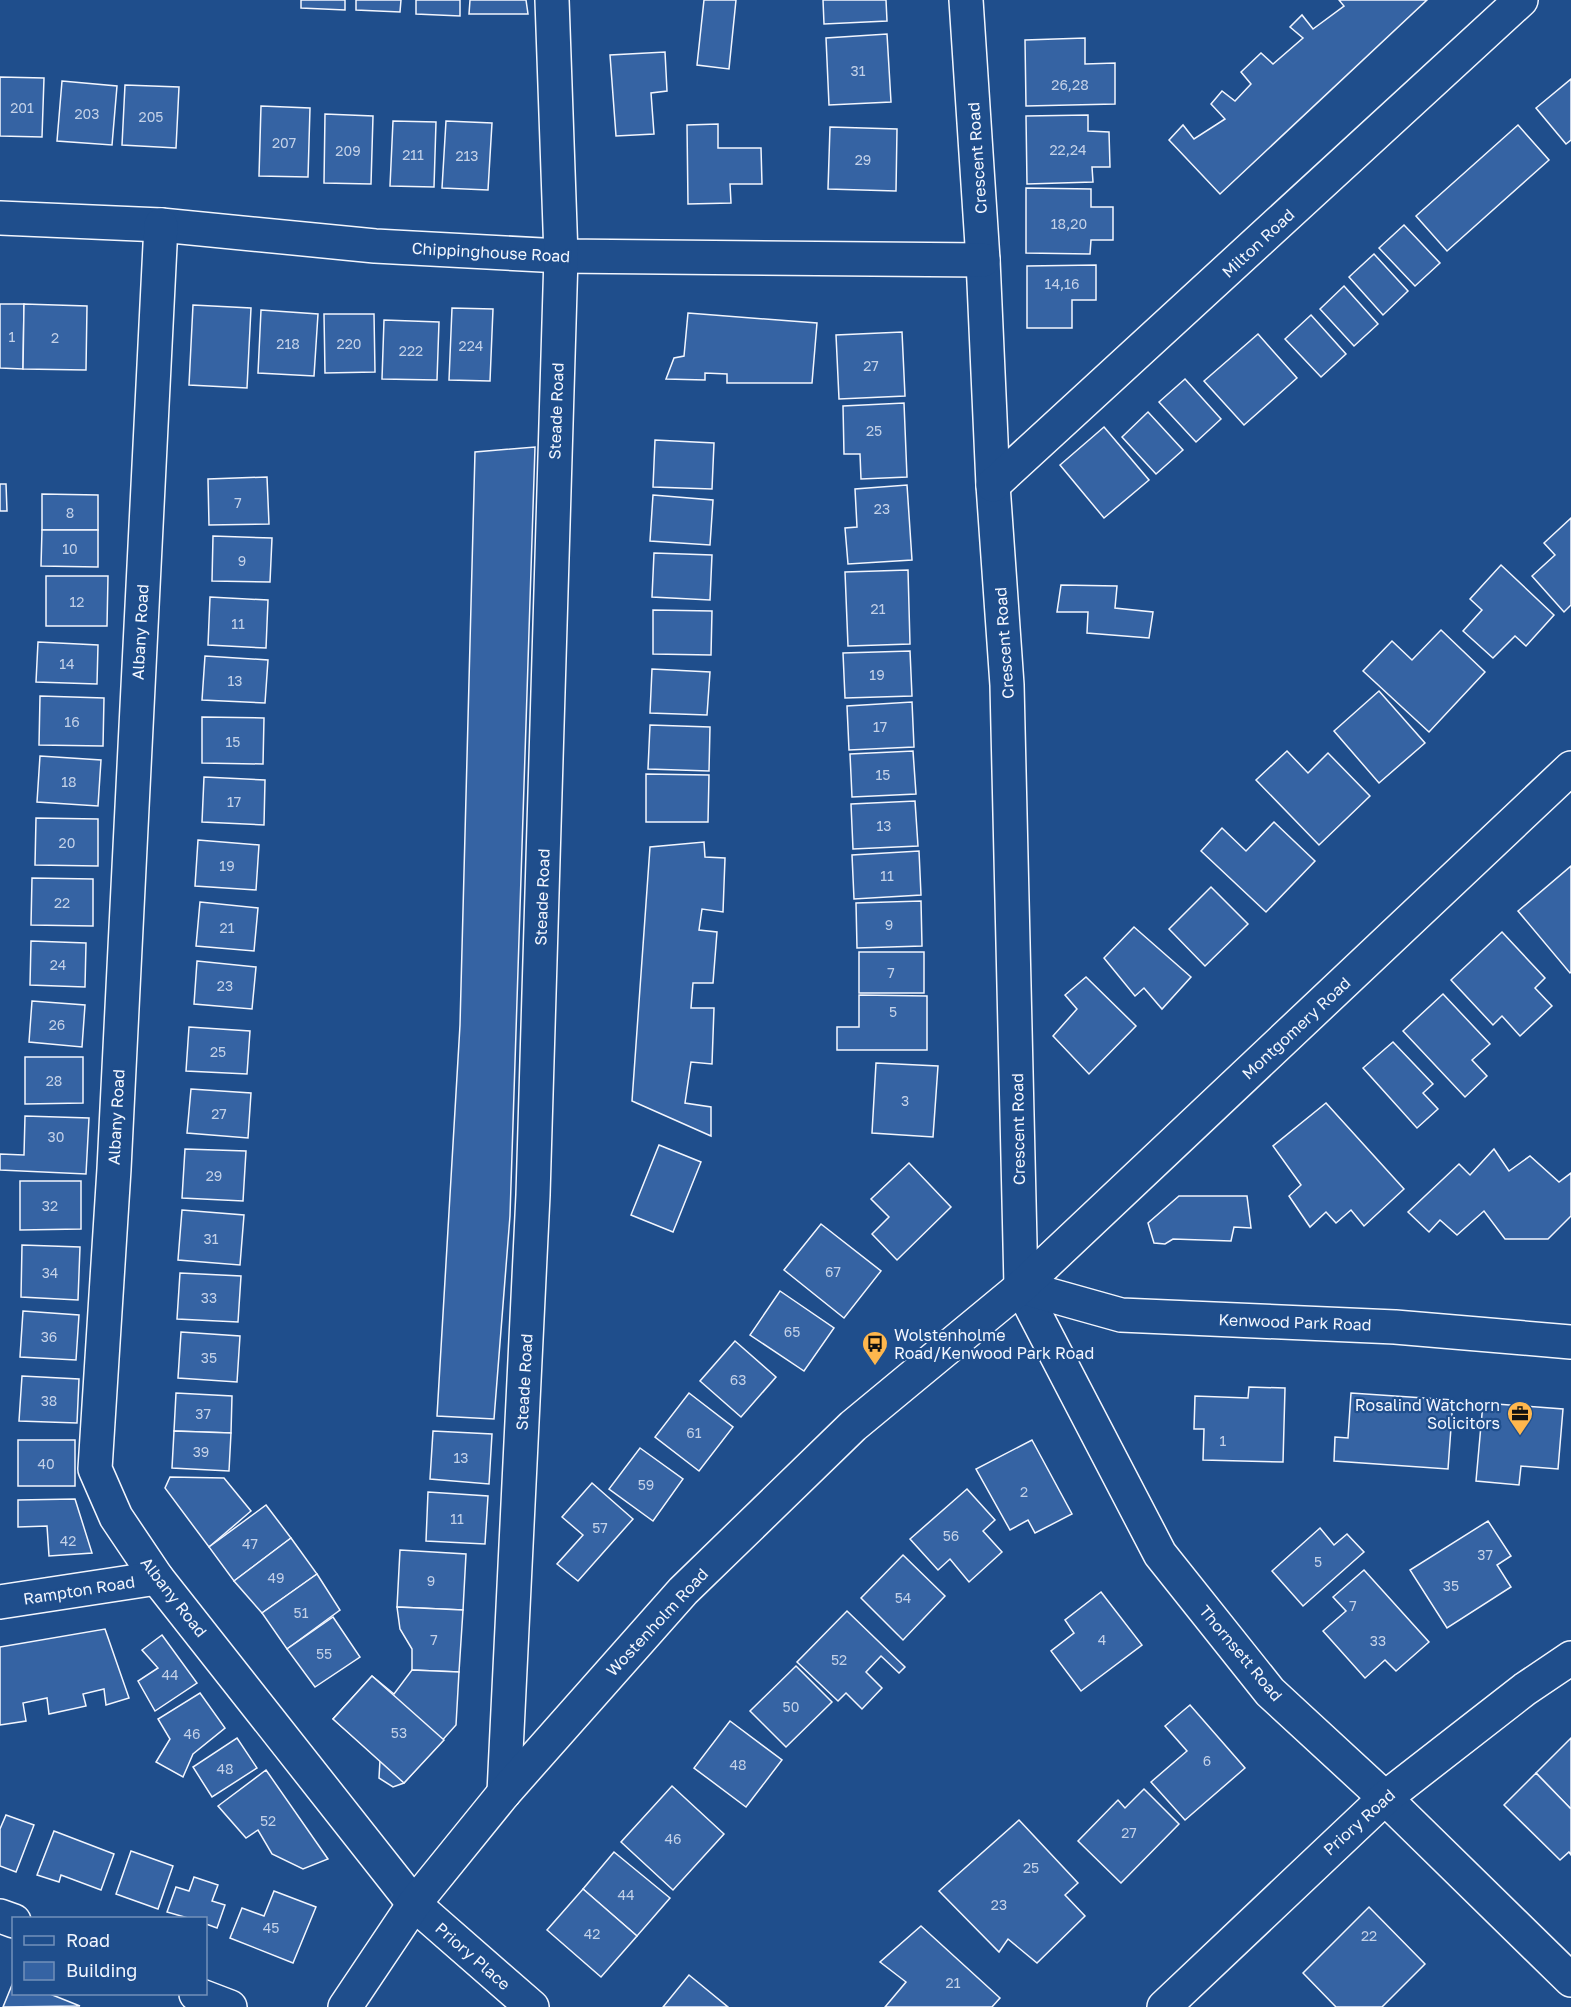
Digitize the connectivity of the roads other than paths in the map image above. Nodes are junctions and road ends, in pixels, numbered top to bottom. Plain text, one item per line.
1 (552, 0) edge
2 (966, 0) edge
3 (1521, 0) edge
4 (0, 218) edge
5 (161, 225) junction
6 (561, 256) junction
7 (983, 260) junction
8 (993, 485) junction
9 (1571, 768) edge
10 (1021, 1287) junction
11 (1571, 1342) edge
12 (157, 1578) junction
13 (0, 1602) edge
14 (1571, 1658) edge
15 (504, 1793) junction
16 (1385, 1798) junction
17 (414, 1904) junction
18 (1571, 1980) edge
19 (199, 1995) edge
20 (230, 2007) edge
21 (345, 2007) edge
22 (532, 2007) edge
23 (1164, 2007) edge

1 - 6 street, Steade Road
2 - 7 street, Crescent Road
3 - 8 street, Milton Road
4 - 5 street, Chippinghouse Road
5 - 6 street, Chippinghouse Road
5 - 12 street, Albany Road
6 - 7 street, Chippinghouse Road
6 - 15 street, Steade Road
7 - 8 street, Crescent Road
8 - 10 street, Crescent Road
9 - 10 street, Montgomery Road
10 - 11 street, Kenwood Park Road
10 - 15 street, Wostenholm Road
10 - 16 street, Thornsett Road
12 - 13 street, Rampton Road
12 - 17 street, Albany Road
14 - 16 street, Priory Road
15 - 17 street, Wostenholm Road
16 - 18 street, Thornsett Road
16 - 23 street, Priory Road
17 - 21 street, Wostenholm Road
17 - 22 street, Priory Place
19 - 20 street

